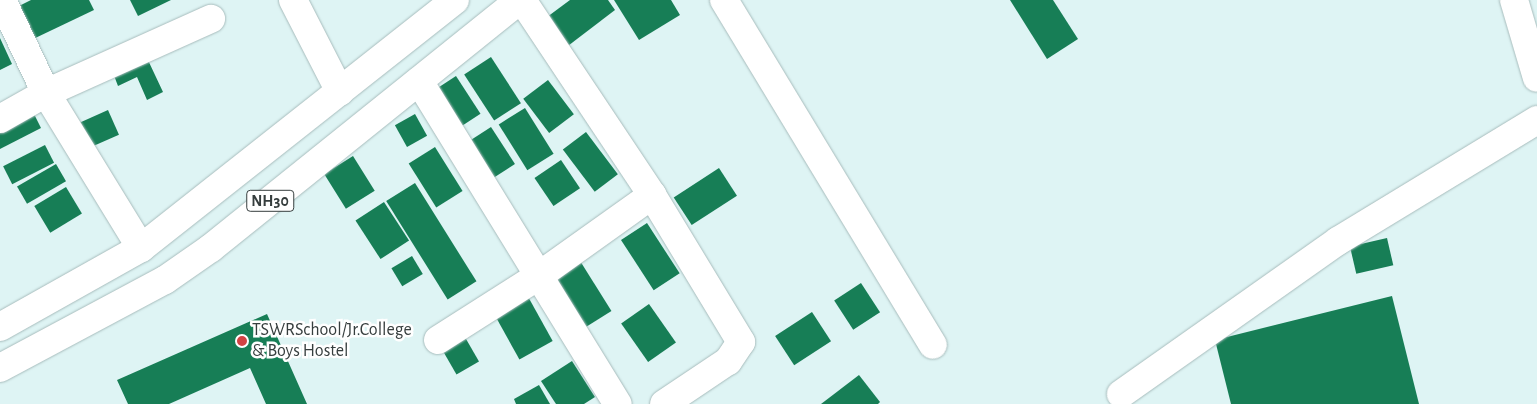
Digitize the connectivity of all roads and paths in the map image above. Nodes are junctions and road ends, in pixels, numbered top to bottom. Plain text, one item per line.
1 (2, 0) edge
2 (293, 0) edge
3 (455, 0) edge
4 (520, 0) edge
5 (724, 0) edge
6 (1514, 0) edge
7 (211, 19) dead end
8 (1537, 78) edge
9 (419, 80) junction
10 (340, 92) junction
11 (46, 93) junction
12 (0, 119) edge
13 (1537, 120) edge
14 (652, 195) junction
15 (141, 248) junction
16 (540, 275) junction
17 (0, 327) edge
18 (438, 340) dead end
19 (933, 345) dead end
20 (0, 368) edge
21 (1121, 394) dead end
22 (618, 404) edge
23 (664, 404) edge

1 - 11 main road
2 - 10 main road
3 - 10 main road, NH30
4 - 9 main road, NH30
4 - 14 main road
5 - 19 main road
6 - 8 main road
7 - 11 main road
9 - 16 main road
9 - 20 main road, NH30
10 - 15 main road, NH30
11 - 12 main road
11 - 15 main road
13 - 21 main road
14 - 16 main road
14 - 23 main road
15 - 17 main road, NH30
16 - 18 main road
16 - 22 main road

